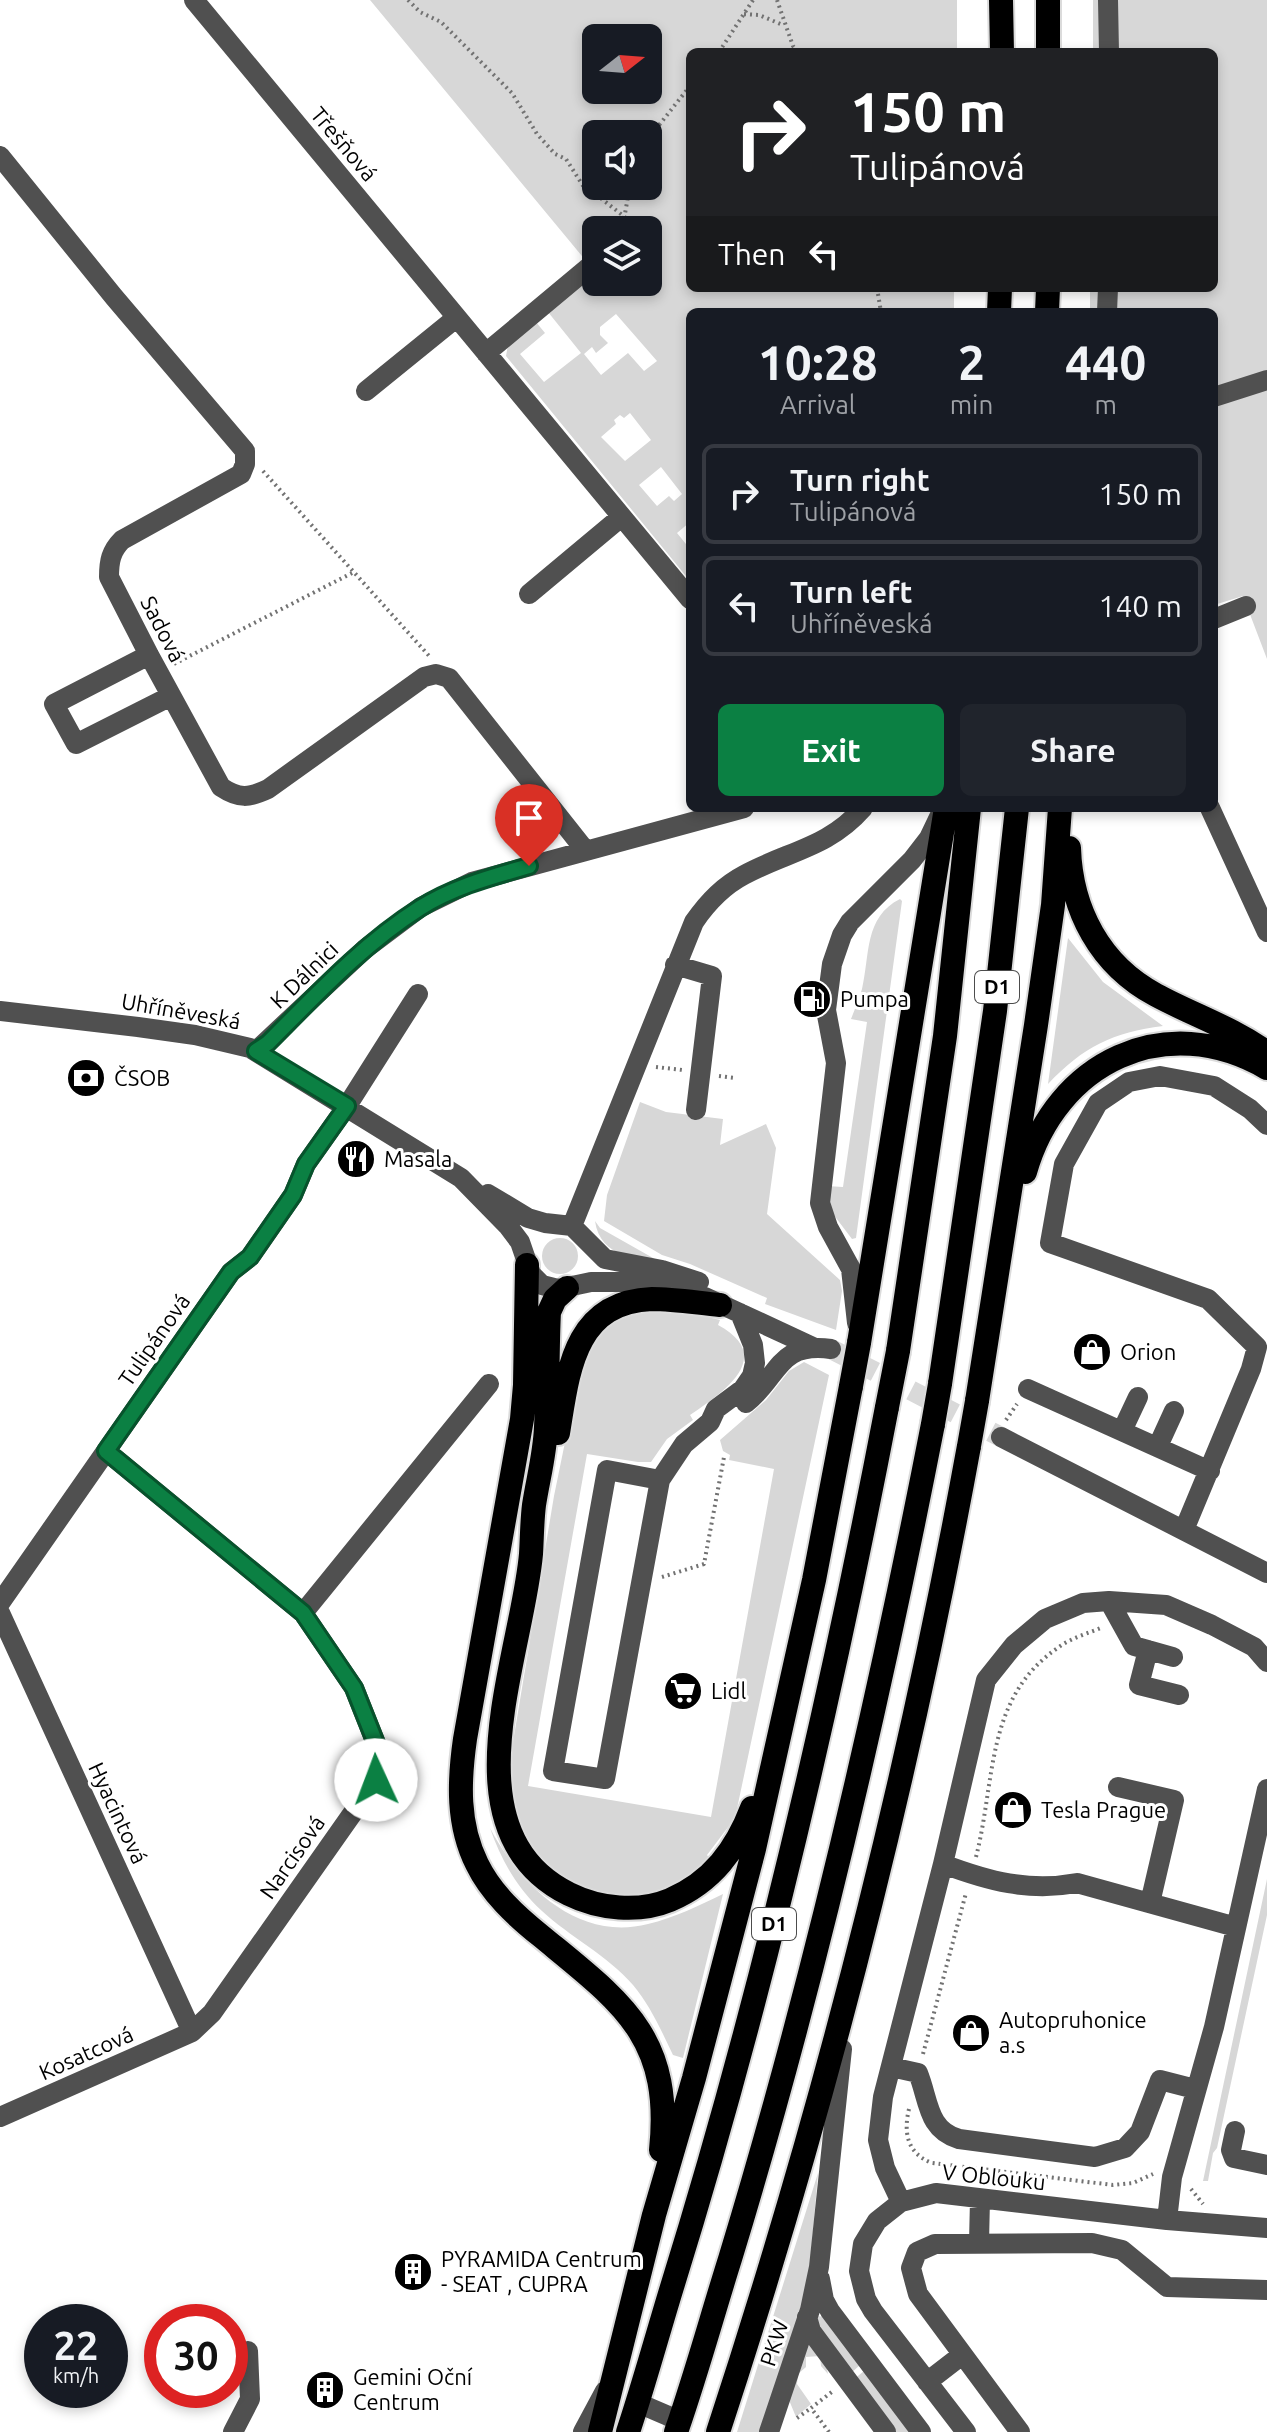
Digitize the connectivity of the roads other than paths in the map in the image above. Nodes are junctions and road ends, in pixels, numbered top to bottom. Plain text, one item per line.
1 (194, 0) edge
2 (1001, 0) edge
3 (1048, 0) edge
4 (1108, 0) edge
5 (1002, 48) edge
6 (1048, 48) edge
7 (1109, 48) edge
8 (0, 156) edge
9 (582, 273) edge
10 (456, 318) junction
11 (486, 353) junction
12 (1267, 380) edge
13 (366, 391) dead end
14 (1218, 396) edge
15 (620, 518) junction
16 (529, 594) dead end
17 (686, 594) edge
18 (1246, 606) dead end
19 (1218, 617) edge
20 (153, 664) junction
21 (171, 696) junction
22 (729, 812) edge
23 (859, 812) edge
24 (943, 812) edge
25 (944, 812) edge
26 (969, 812) edge
27 (1017, 812) edge
28 (1060, 812) edge
29 (1068, 812) edge
30 (1212, 812) edge
31 (585, 850) junction
32 (1267, 932) edge
33 (675, 965) junction
34 (418, 994) dead end
35 (0, 1011) edge
36 (256, 1051) junction
37 (1267, 1053) edge
38 (1267, 1068) edge
39 (347, 1106) junction
40 (696, 1110) dead end
41 (1267, 1125) edge
42 (464, 1180) junction
43 (564, 1225) junction
44 (589, 1244) junction
45 (527, 1261) junction
46 (999, 1266) junction
47 (570, 1287) junction
48 (730, 1309) junction
49 (859, 1343) junction
50 (813, 1347) junction
51 (1262, 1351) edge
52 (489, 1384) dead end
53 (1028, 1389) dead end
54 (1138, 1397) dead end
55 (1174, 1411) dead end
56 (710, 1422) junction
57 (1002, 1430) tunnel mouth
58 (1122, 1431) junction
59 (1158, 1446) junction
60 (106, 1451) junction
61 (1210, 1471) junction
62 (660, 1480) junction
63 (1184, 1530) junction
64 (531, 1556) junction
65 (1267, 1573) edge
66 (1109, 1601) junction
67 (0, 1603) edge
68 (0, 1613) edge
69 (303, 1613) junction
70 (1148, 1650) junction
71 (1173, 1657) dead end
72 (1267, 1662) edge
73 (1179, 1695) dead end
74 (778, 1743) junction
75 (1118, 1787) dead end
76 (1267, 1789) edge
77 (943, 1864) junction
78 (1150, 1903) junction
79 (1236, 1927) junction
80 (852, 1976) junction
81 (192, 2032) junction
82 (891, 2067) junction
83 (1195, 2089) junction
84 (0, 2117) edge
85 (1235, 2131) dead end
86 (1267, 2165) edge
87 (980, 2199) junction
88 (901, 2202) junction
89 (654, 2215) junction
90 (1167, 2220) junction
91 (1267, 2228) edge
92 (979, 2243) junction
93 (819, 2267) junction
94 (1267, 2290) edge
95 (807, 2317) junction
96 (248, 2351) dead end
97 (962, 2355) junction
98 (611, 2380) junction
99 (927, 2382) junction
100 (248, 2403) edge
101 (638, 2403) junction
102 (245, 2408) edge
103 (678, 2426) edge
104 (233, 2432) edge
105 (583, 2432) edge
106 (600, 2432) edge
107 (628, 2432) edge
108 (718, 2432) edge
109 (769, 2432) edge
110 (886, 2432) edge
111 (921, 2432) edge
112 (966, 2432) edge
113 (1020, 2432) edge

1 - 10 street, Třešňová
2 - 5 highway
3 - 6 highway
4 - 7 street
8 - 20 street, Sadová
9 - 11 street
10 - 11 street, Třešňová
10 - 13 street
11 - 15 street, Třešňová
12 - 14 street
15 - 16 street
15 - 17 street, Třešňová
18 - 19 street
20 - 21 street, Sadová
20 - 21 street
21 - 31 street, Sadová
22 - 31 street, K Dálnici
23 - 33 street
24 - 49 street
25 - 49 highway
26 - 101 highway, D1, bridge
27 - 103 highway, D1, bridge
28 - 46 highway
29 - 37 highway
30 - 32 street
31 - 36 street, K Dálnici
33 - 40 street
33 - 43 street
34 - 39 street, Tulipánová
35 - 36 street, Uhříněveská
36 - 39 street, Uhříněveská
38 - 46 highway
39 - 42 street, Uhříněveská
39 - 60 street, Tulipánová
41 - 51 street
42 - 43 street
42 - 45 street
43 - 44 street
43 - 45 street
44 - 47 street
44 - 50 street
45 - 47 street
45 - 89 highway
46 - 80 highway, bridge
47 - 48 street
47 - 64 highway
48 - 50 street
48 - 56 street
48 - 64 highway
49 - 74 highway, bridge
50 - 56 street
51 - 61 street
52 - 69 street
53 - 58 street
54 - 58 street
55 - 59 street
56 - 62 street
57 - 63 street
58 - 59 street
59 - 61 street
60 - 67 street, Tulipánová
60 - 69 street, Narcisová
61 - 63 street
62 - 62 street
63 - 65 street
64 - 74 highway
66 - 70 street
66 - 72 street
66 - 77 street
68 - 81 street, Hyacintová
69 - 81 street, Narcisová
70 - 71 street
70 - 73 street
74 - 89 highway
75 - 78 street
76 - 79 street
77 - 78 street
77 - 82 street
78 - 79 street
79 - 83 street
80 - 93 street
80 - 108 highway
81 - 84 street, Kosatcová
82 - 83 street
82 - 88 street
83 - 90 street
85 - 86 street
87 - 88 street, V Oblouku
87 - 90 street, V Oblouku
87 - 92 street
88 - 99 street, V Oblouku
89 - 98 highway
90 - 91 street, V Oblouku
92 - 94 street
92 - 97 street
93 - 95 street, PKW
93 - 111 street
95 - 109 street, PKW
95 - 110 street
96 - 100 street
97 - 99 street
97 - 113 street
98 - 105 street
98 - 106 highway
99 - 112 street, V Oblouku
101 - 103 street
101 - 107 highway, D1
102 - 104 street

